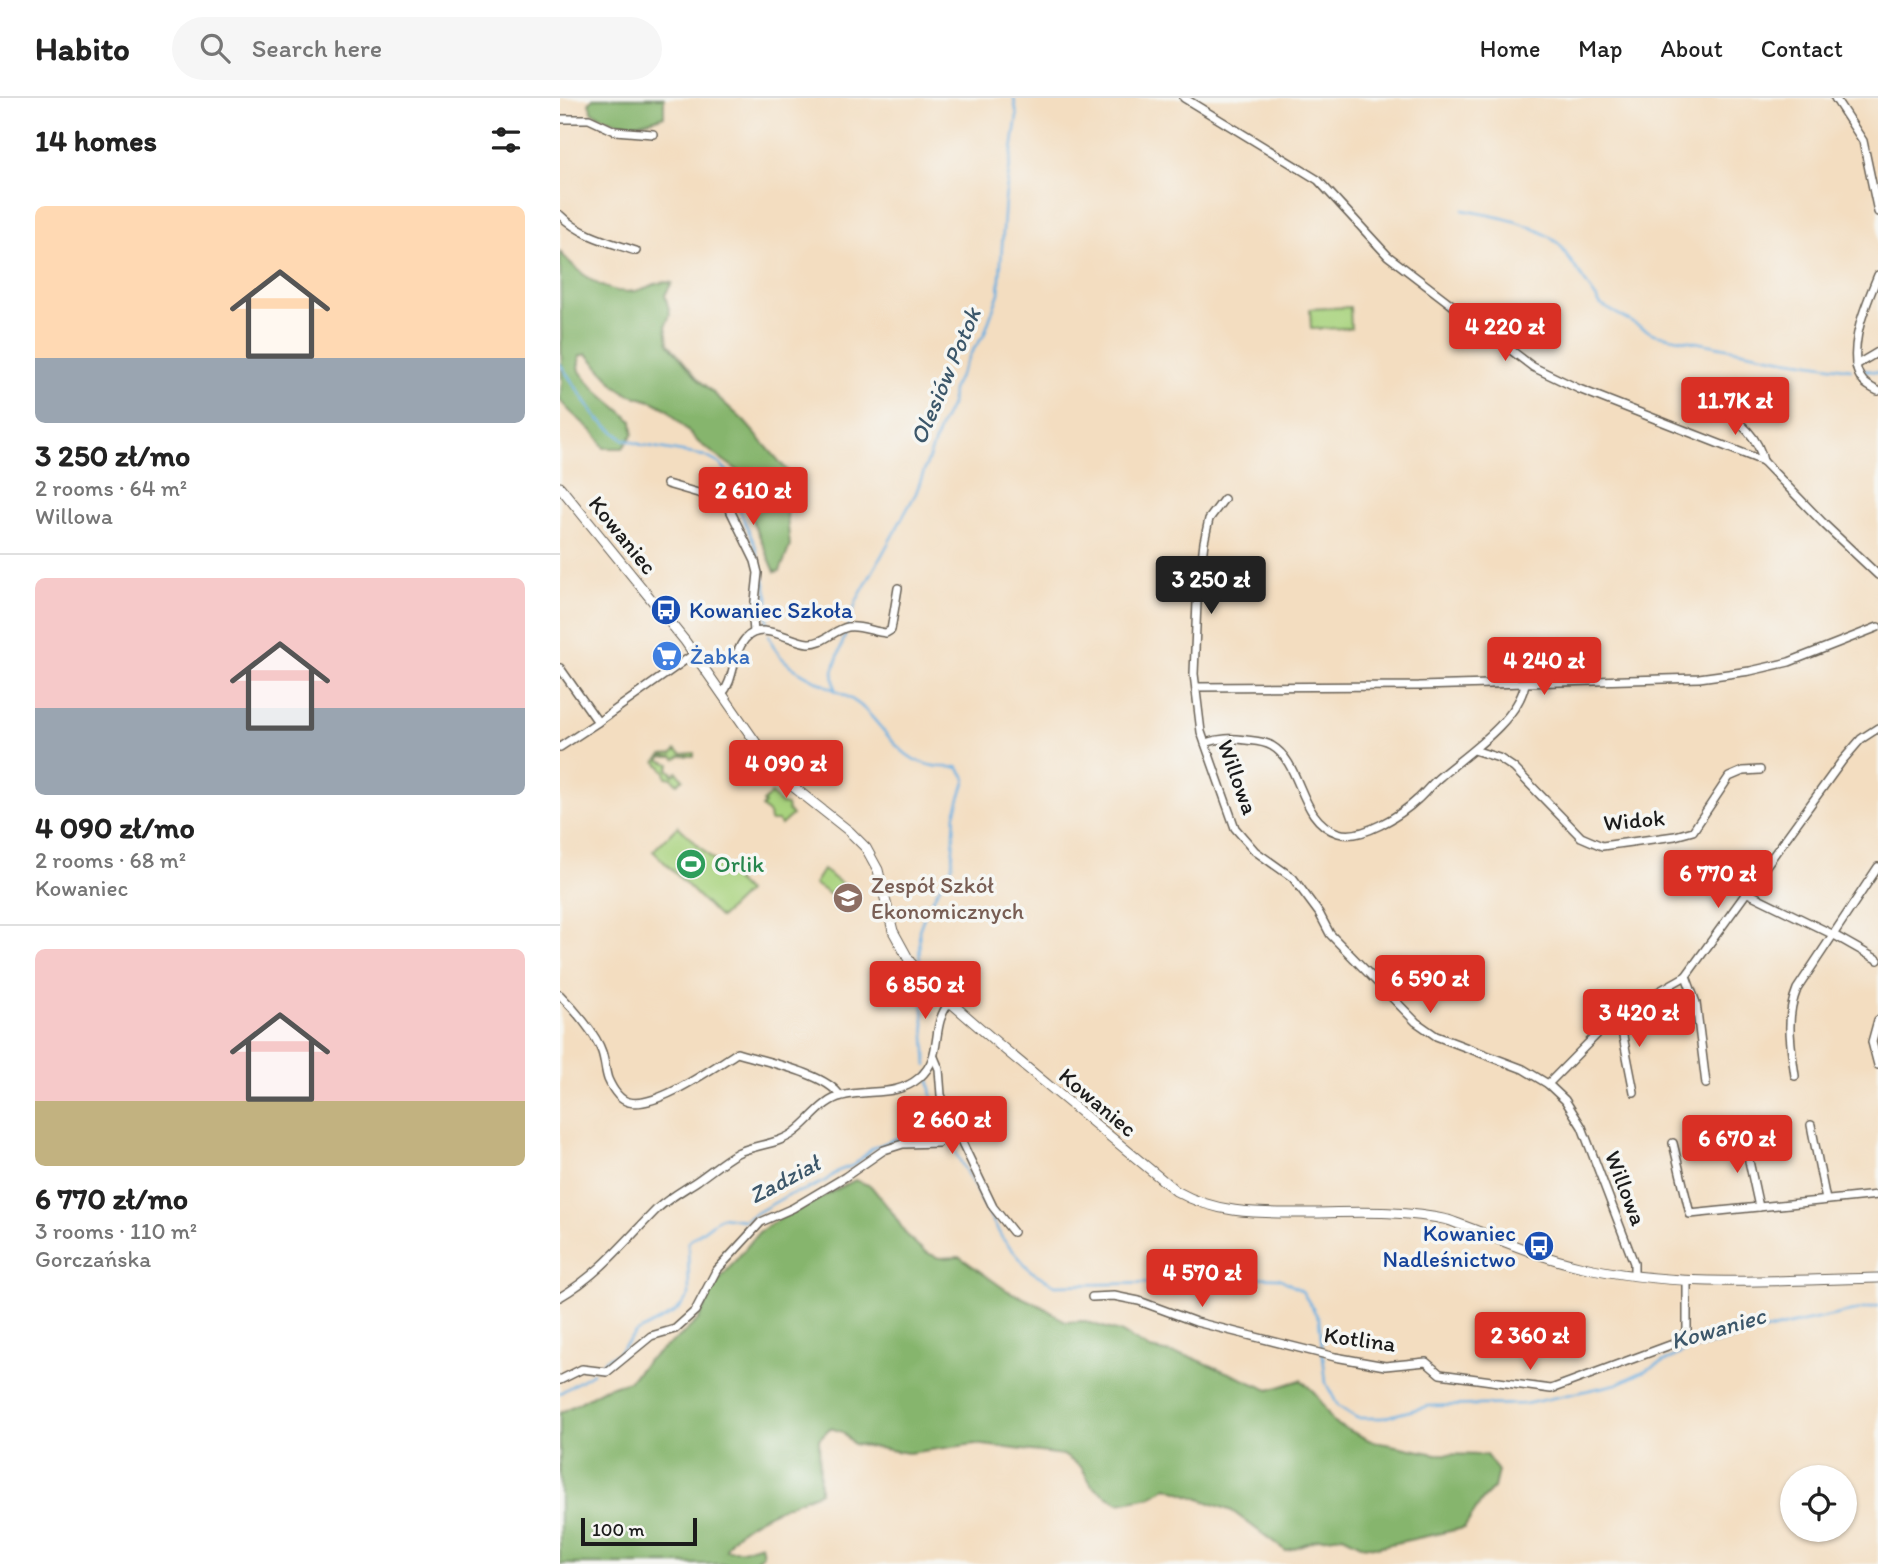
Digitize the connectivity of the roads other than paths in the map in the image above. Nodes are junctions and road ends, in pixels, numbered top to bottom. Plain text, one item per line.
1 (1184, 98) edge
2 (1835, 98) edge
3 (560, 119) edge
4 (653, 134) dead end
5 (1878, 212) edge
6 (560, 215) edge
7 (636, 251) dead end
8 (1878, 275) edge
9 (1878, 352) edge
10 (1856, 365) junction
11 (1878, 391) edge
12 (1719, 407) dead end
13 (1763, 461) junction
14 (667, 484) dead end
15 (560, 487) edge
16 (1224, 499) dead end
17 (1878, 575) edge
18 (898, 588) dead end
19 (1878, 627) edge
20 (757, 632) junction
21 (694, 654) junction
22 (560, 668) edge
23 (1525, 684) junction
24 (1196, 687) junction
25 (722, 694) junction
26 (598, 722) junction
27 (1878, 728) edge
28 (1205, 743) junction
29 (560, 747) edge
30 (1474, 750) junction
31 (1760, 770) dead end
32 (1878, 867) edge
33 (1748, 892) junction
34 (1834, 935) junction
35 (1878, 960) edge
36 (1686, 976) junction
37 (560, 995) edge
38 (950, 1002) junction
39 (1615, 1016) junction
40 (1878, 1020) edge
41 (933, 1060) junction
42 (1878, 1065) edge
43 (1796, 1076) dead end
44 (1548, 1084) junction
45 (1706, 1084) dead end
46 (1634, 1092) dead end
47 (840, 1096) junction
48 (1811, 1125) dead end
49 (956, 1129) junction
50 (1744, 1138) dead end
51 (1673, 1143) dead end
52 (1878, 1195) edge
53 (1826, 1200) junction
54 (1759, 1207) junction
55 (1013, 1232) dead end
56 (1633, 1275) junction
57 (1878, 1279) edge
58 (1687, 1282) junction
59 (560, 1297) edge
60 (1092, 1297) dead end
61 (560, 1380) edge

1 - 13 street
2 - 5 street
3 - 4 street
6 - 7 street
8 - 10 street
9 - 10 street
10 - 11 street
12 - 13 street
13 - 17 street
14 - 20 street
15 - 21 street, Kowaniec
16 - 24 street, Willowa
18 - 20 street
19 - 23 street
20 - 25 street
21 - 25 street, Kowaniec
21 - 26 street
22 - 26 street
23 - 24 street
23 - 30 street
24 - 28 street, Willowa
25 - 38 street, Kowaniec
26 - 29 street
27 - 33 street
28 - 30 street
28 - 44 street, Willowa
30 - 31 street, Widok
32 - 34 street
33 - 34 street
33 - 36 street
34 - 35 street
34 - 43 street
36 - 39 street
36 - 45 street
37 - 47 street
38 - 41 street
38 - 56 street, Kowaniec
39 - 44 street
39 - 46 street
40 - 42 street
41 - 47 street
41 - 49 street
44 - 56 street, Willowa
47 - 59 street
48 - 53 street
49 - 55 street
49 - 61 street
50 - 54 street
51 - 54 street
52 - 53 street
53 - 54 street
56 - 58 street, Kowaniec
57 - 58 street, Kowaniec
58 - 60 street, Kotlina

